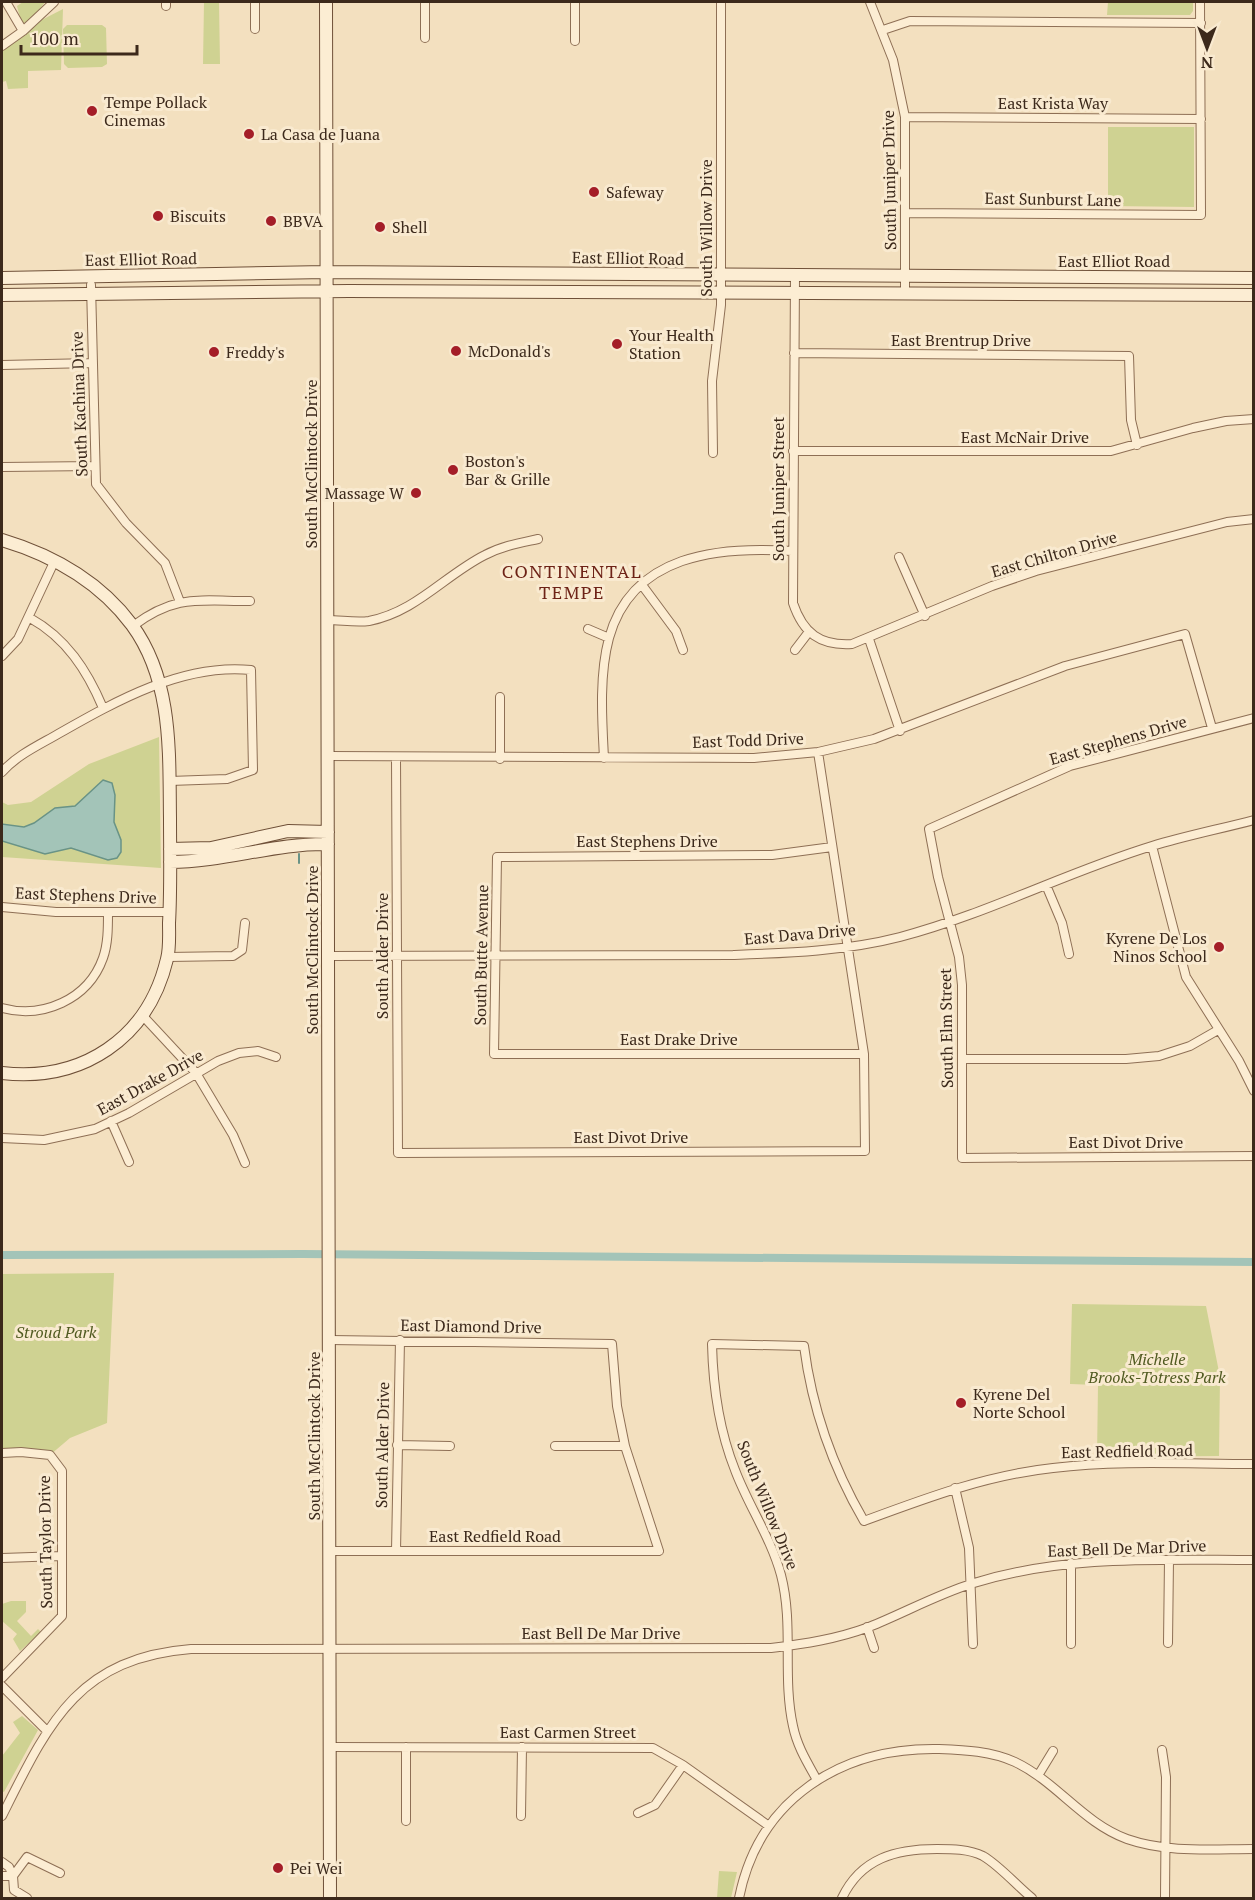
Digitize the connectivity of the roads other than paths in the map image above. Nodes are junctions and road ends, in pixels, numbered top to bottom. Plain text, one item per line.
1 (6, 2) edge
2 (54, 2) edge
3 (255, 2) edge
4 (326, 2) edge
5 (425, 2) edge
6 (575, 2) edge
7 (721, 2) edge
8 (870, 2) edge
9 (1200, 2) edge
10 (1201, 23) junction
11 (255, 29) dead end
12 (883, 30) junction
13 (23, 31) junction
14 (425, 38) dead end
15 (575, 41) dead end
16 (2, 46) edge
17 (905, 117) junction
18 (1201, 119) junction
19 (905, 213) junction
20 (326, 272) junction
21 (549, 274) junction
22 (721, 276) junction
23 (795, 276) junction
24 (905, 277) junction
25 (2, 278) edge
26 (1254, 278) edge
27 (91, 289) junction
28 (326, 291) junction
29 (561, 291) junction
30 (721, 292) junction
31 (794, 292) junction
32 (905, 293) junction
33 (2, 294) edge
34 (1254, 295) edge
35 (794, 353) junction
36 (92, 363) junction
37 (2, 365) edge
38 (1254, 419) edge
39 (1137, 445) junction
40 (793, 451) junction
41 (713, 453) dead end
42 (94, 466) junction
43 (2, 467) edge
44 (1254, 519) edge
45 (538, 539) dead end
46 (2, 540) edge
47 (792, 551) junction
48 (898, 557) dead end
49 (55, 560) junction
50 (642, 585) junction
51 (250, 601) dead end
52 (180, 602) junction
53 (924, 616) junction
54 (30, 618) junction
55 (327, 620) junction
56 (133, 626) junction
57 (588, 629) dead end
58 (808, 633) junction
59 (609, 638) junction
60 (869, 639) junction
61 (683, 650) dead end
62 (795, 650) dead end
63 (2, 656) edge
64 (160, 685) junction
65 (500, 697) dead end
66 (103, 708) junction
67 (1254, 718) edge
68 (1212, 728) junction
69 (900, 731) junction
70 (818, 752) junction
71 (328, 756) junction
72 (396, 758) junction
73 (604, 758) junction
74 (500, 759) junction
75 (2, 772) edge
76 (170, 781) junction
77 (1254, 820) edge
78 (929, 829) joint
79 (328, 838) junction
80 (1152, 846) junction
81 (832, 847) junction
82 (170, 849) junction
83 (497, 857) joint
84 (170, 862) junction
85 (1046, 885) junction
86 (2, 907) edge
87 (108, 912) junction
88 (170, 912) junction
89 (950, 922) junction
90 (245, 923) dead end
91 (848, 946) junction
92 (495, 954) junction
93 (1068, 954) dead end
94 (329, 956) junction
95 (396, 956) junction
96 (168, 957) junction
97 (2, 1008) edge
98 (143, 1016) junction
99 (1218, 1030) junction
100 (495, 1054) joint
101 (864, 1054) junction
102 (276, 1057) dead end
103 (962, 1059) junction
104 (2, 1073) edge
105 (196, 1073) junction
106 (1254, 1091) edge
107 (111, 1121) junction
108 (2, 1138) edge
109 (398, 1154) joint
110 (1254, 1156) edge
111 (962, 1158) joint
112 (129, 1162) dead end
113 (245, 1163) dead end
114 (330, 1340) junction
115 (400, 1340) junction
116 (397, 1445) junction
117 (450, 1446) dead end
118 (555, 1446) dead end
119 (625, 1446) junction
120 (2, 1453) edge
121 (1254, 1464) edge
122 (955, 1488) junction
123 (864, 1521) joint
124 (330, 1551) junction
125 (396, 1551) junction
126 (62, 1556) junction
127 (2, 1558) edge
128 (1169, 1560) junction
129 (1254, 1560) edge
130 (1071, 1563) junction
131 (973, 1583) junction
132 (867, 1627) junction
133 (1168, 1643) dead end
134 (973, 1644) dead end
135 (1071, 1644) dead end
136 (790, 1646) junction
137 (874, 1648) dead end
138 (331, 1649) junction
139 (2, 1678) edge
140 (2, 1686) edge
141 (46, 1730) junction
142 (331, 1747) junction
143 (406, 1747) junction
144 (522, 1747) junction
145 (1162, 1750) dead end
146 (1053, 1751) dead end
147 (683, 1765) junction
148 (1039, 1774) junction
149 (817, 1780) junction
150 (5, 1801) edge
151 (638, 1813) dead end
152 (2, 1816) edge
153 (521, 1816) dead end
154 (406, 1821) dead end
155 (769, 1826) junction
156 (1167, 1848) junction
157 (1254, 1849) edge
158 (2, 1863) edge
159 (60, 1872) dead end
160 (2, 1876) edge
161 (13, 1876) junction
162 (27, 1899) edge
163 (330, 1899) edge
164 (739, 1899) edge
165 (842, 1899) edge
166 (1032, 1899) edge
167 (1165, 1899) edge

1 - 13 street
2 - 13 street
3 - 11 street
4 - 20 main road, South McClintock Drive
5 - 14 street
6 - 15 street
7 - 22 street, South Willow Drive
8 - 12 street, South Juniper Drive
9 - 10 street
10 - 12 street
10 - 18 street
12 - 17 street, South Juniper Drive
13 - 16 street
17 - 18 street, East Krista Way
17 - 19 street, South Juniper Drive
18 - 19 street, East Sunburst Lane
19 - 24 street, South Juniper Drive
20 - 21 main road, East Elliot Road
20 - 25 main road, East Elliot Road
20 - 28 main road, South McClintock Drive
21 - 22 main road, East Elliot Road
21 - 29 main road
22 - 23 main road, East Elliot Road
22 - 30 street, South Willow Drive
23 - 24 main road, East Elliot Road
23 - 31 street, South Juniper Street
24 - 26 main road, East Elliot Road
24 - 32 street, South Juniper Drive
27 - 28 main road, East Elliot Road
27 - 33 main road, East Elliot Road
27 - 36 street, South Kachina Drive
28 - 29 main road, East Elliot Road
28 - 55 main road, South McClintock Drive
29 - 30 main road, East Elliot Road
30 - 31 main road, East Elliot Road
30 - 41 street, South Willow Drive
31 - 32 main road, East Elliot Road
31 - 35 street, South Juniper Street
32 - 34 main road, East Elliot Road
35 - 39 street, East Brentrup Drive
35 - 40 street, South Juniper Street
36 - 37 street
36 - 42 street, South Kachina Drive
38 - 39 street, East McNair Drive
39 - 40 street, East McNair Drive
40 - 47 street, South Juniper Street
42 - 43 street
42 - 52 street, South Kachina Drive
44 - 53 street, East Chilton Drive
45 - 55 street
46 - 49 main road
47 - 50 street
47 - 58 street, South Juniper Street
48 - 53 street
49 - 54 street
49 - 56 main road
50 - 59 street
50 - 61 street
51 - 52 street
52 - 56 street
53 - 60 street, East Chilton Drive
54 - 63 street
54 - 66 street
55 - 71 main road, South McClintock Drive
56 - 64 main road
57 - 59 street
58 - 60 street
58 - 62 street
59 - 73 street
60 - 69 street
64 - 66 street
64 - 76 main road
64 - 76 street
65 - 74 street
66 - 75 street
67 - 68 street, East Stephens Drive
68 - 69 street, East Todd Drive
68 - 78 street, East Stephens Drive
69 - 70 street, East Todd Drive
70 - 73 street, East Todd Drive
70 - 81 street
71 - 72 street, East Todd Drive
71 - 79 main road, South McClintock Drive
72 - 74 street, East Todd Drive
72 - 95 street, South Alder Drive
73 - 74 street, East Todd Drive
76 - 82 main road
77 - 80 street, East Dava Drive
78 - 89 street, South Elm Street
79 - 82 main road
79 - 84 main road
79 - 94 main road, South McClintock Drive
80 - 85 street, East Dava Drive
80 - 99 street
81 - 83 street, East Stephens Drive
81 - 91 street
82 - 84 main road
83 - 92 street, South Butte Avenue
84 - 88 main road
85 - 89 street, East Dava Drive
85 - 93 street
86 - 87 street, East Stephens Drive
87 - 88 street, East Stephens Drive
87 - 97 street
88 - 96 main road
89 - 91 street, East Dava Drive
89 - 103 street, South Elm Street
90 - 96 street
91 - 92 street, East Dava Drive
91 - 101 street
92 - 95 street, East Dava Drive
92 - 100 street, South Butte Avenue
94 - 95 street, East Dava Drive
94 - 114 main road, South McClintock Drive
95 - 109 street, South Alder Drive
96 - 98 main road
98 - 104 main road
98 - 105 street
99 - 103 street
99 - 106 street
100 - 101 street, East Drake Drive
101 - 109 street, East Divot Drive
102 - 105 street, East Drake Drive
103 - 111 street, South Elm Street
105 - 107 street, East Drake Drive
105 - 113 street
107 - 108 street, East Drake Drive
107 - 112 street
110 - 111 street, East Divot Drive
114 - 115 street, East Diamond Drive
114 - 124 main road, South McClintock Drive
115 - 116 street, South Alder Drive
115 - 119 street, East Diamond Drive
116 - 117 street
116 - 125 street, South Alder Drive
118 - 119 street
119 - 125 street, East Redfield Road
120 - 126 street, South Taylor Drive
121 - 122 street, East Redfield Road
122 - 123 street, East Redfield Road
122 - 131 street
123 - 136 street, South Willow Drive
124 - 125 street, East Redfield Road
124 - 138 main road, South McClintock Drive
126 - 127 street
126 - 139 street, South Taylor Drive
128 - 129 street, East Bell De Mar Drive
128 - 130 street, East Bell De Mar Drive
128 - 133 street
130 - 131 street, East Bell De Mar Drive
130 - 135 street
131 - 132 street, East Bell De Mar Drive
131 - 134 street
132 - 136 street, East Bell De Mar Drive
132 - 137 street
136 - 138 street, East Bell De Mar Drive
136 - 149 street, South Willow Drive
138 - 141 street, East Bell De Mar Drive
138 - 142 main road, South McClintock Drive
140 - 141 street
141 - 150 street, East Bell De Mar Drive
142 - 143 street, East Carmen Street
142 - 163 main road, South McClintock Drive
143 - 144 street, East Carmen Street
143 - 154 street
144 - 147 street, East Carmen Street
144 - 153 street
145 - 156 street
146 - 148 street
147 - 151 street
147 - 155 street, East Carmen Street
148 - 149 street
148 - 156 street
149 - 155 street
150 - 152 street, East Bell De Mar Drive
155 - 164 street
156 - 157 street
156 - 167 street
158 - 161 street
159 - 161 street
160 - 161 street
161 - 162 street
165 - 166 street

